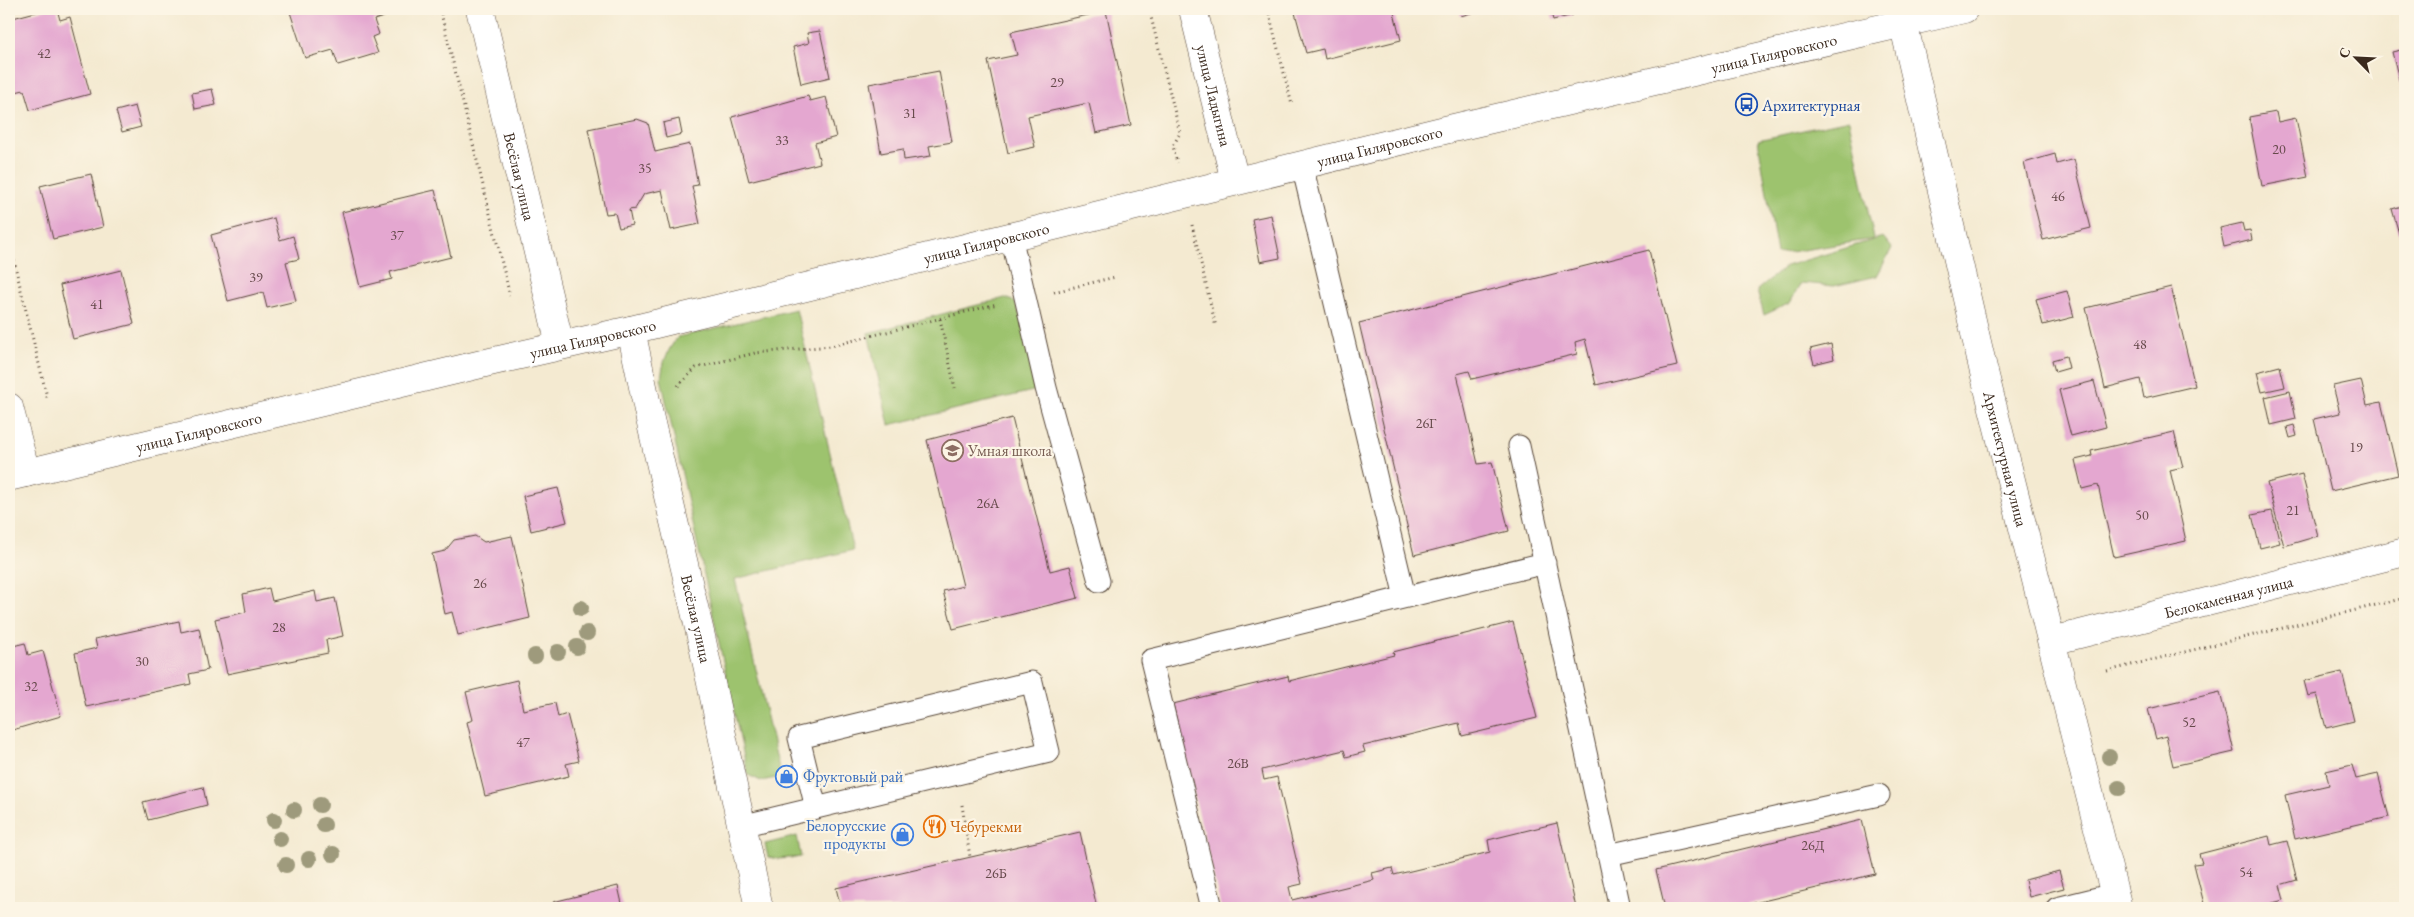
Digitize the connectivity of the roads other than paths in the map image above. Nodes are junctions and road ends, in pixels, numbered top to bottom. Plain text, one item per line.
1 (480, 9) edge
2 (1193, 9) edge
3 (1964, 9) edge
4 (1902, 16) edge
5 (1302, 165) junction
6 (1234, 181) junction
7 (1011, 236) junction
8 (631, 330) junction
9 (560, 346) junction
10 (9, 407) edge
11 (1519, 446) dead end
12 (17, 475) edge
13 (2405, 552) edge
14 (1544, 563) junction
15 (1099, 581) dead end
16 (1405, 597) junction
17 (2052, 641) junction
18 (1879, 795) dead end
19 (816, 808) junction
20 (741, 826) junction
21 (1608, 855) junction
22 (2116, 901) edge
23 (759, 908) edge
24 (1212, 908) edge
25 (1620, 908) edge
26 (2057, 908) edge

1 - 9 street, Весёлая улица
2 - 6 street, улица Ладыгина
3 - 4 street, улица Гиляровского
4 - 5 street, улица Гиляровского
4 - 17 street, Архитектурная улица
5 - 6 street, улица Гиляровского
5 - 16 lane
6 - 7 street, улица Гиляровского
7 - 8 street, улица Гиляровского
7 - 15 lane
8 - 9 street, улица Гиляровского
8 - 20 street, Весёлая улица
9 - 12 street, улица Гиляровского
10 - 12 street
11 - 14 lane
13 - 17 street, Белокаменная улица
14 - 16 lane
14 - 21 lane
16 - 24 lane
17 - 22 street, Архитектурная улица
18 - 21 lane
19 - 19 lane
19 - 20 lane
20 - 23 street, Весёлая улица
21 - 25 lane
22 - 26 lane

